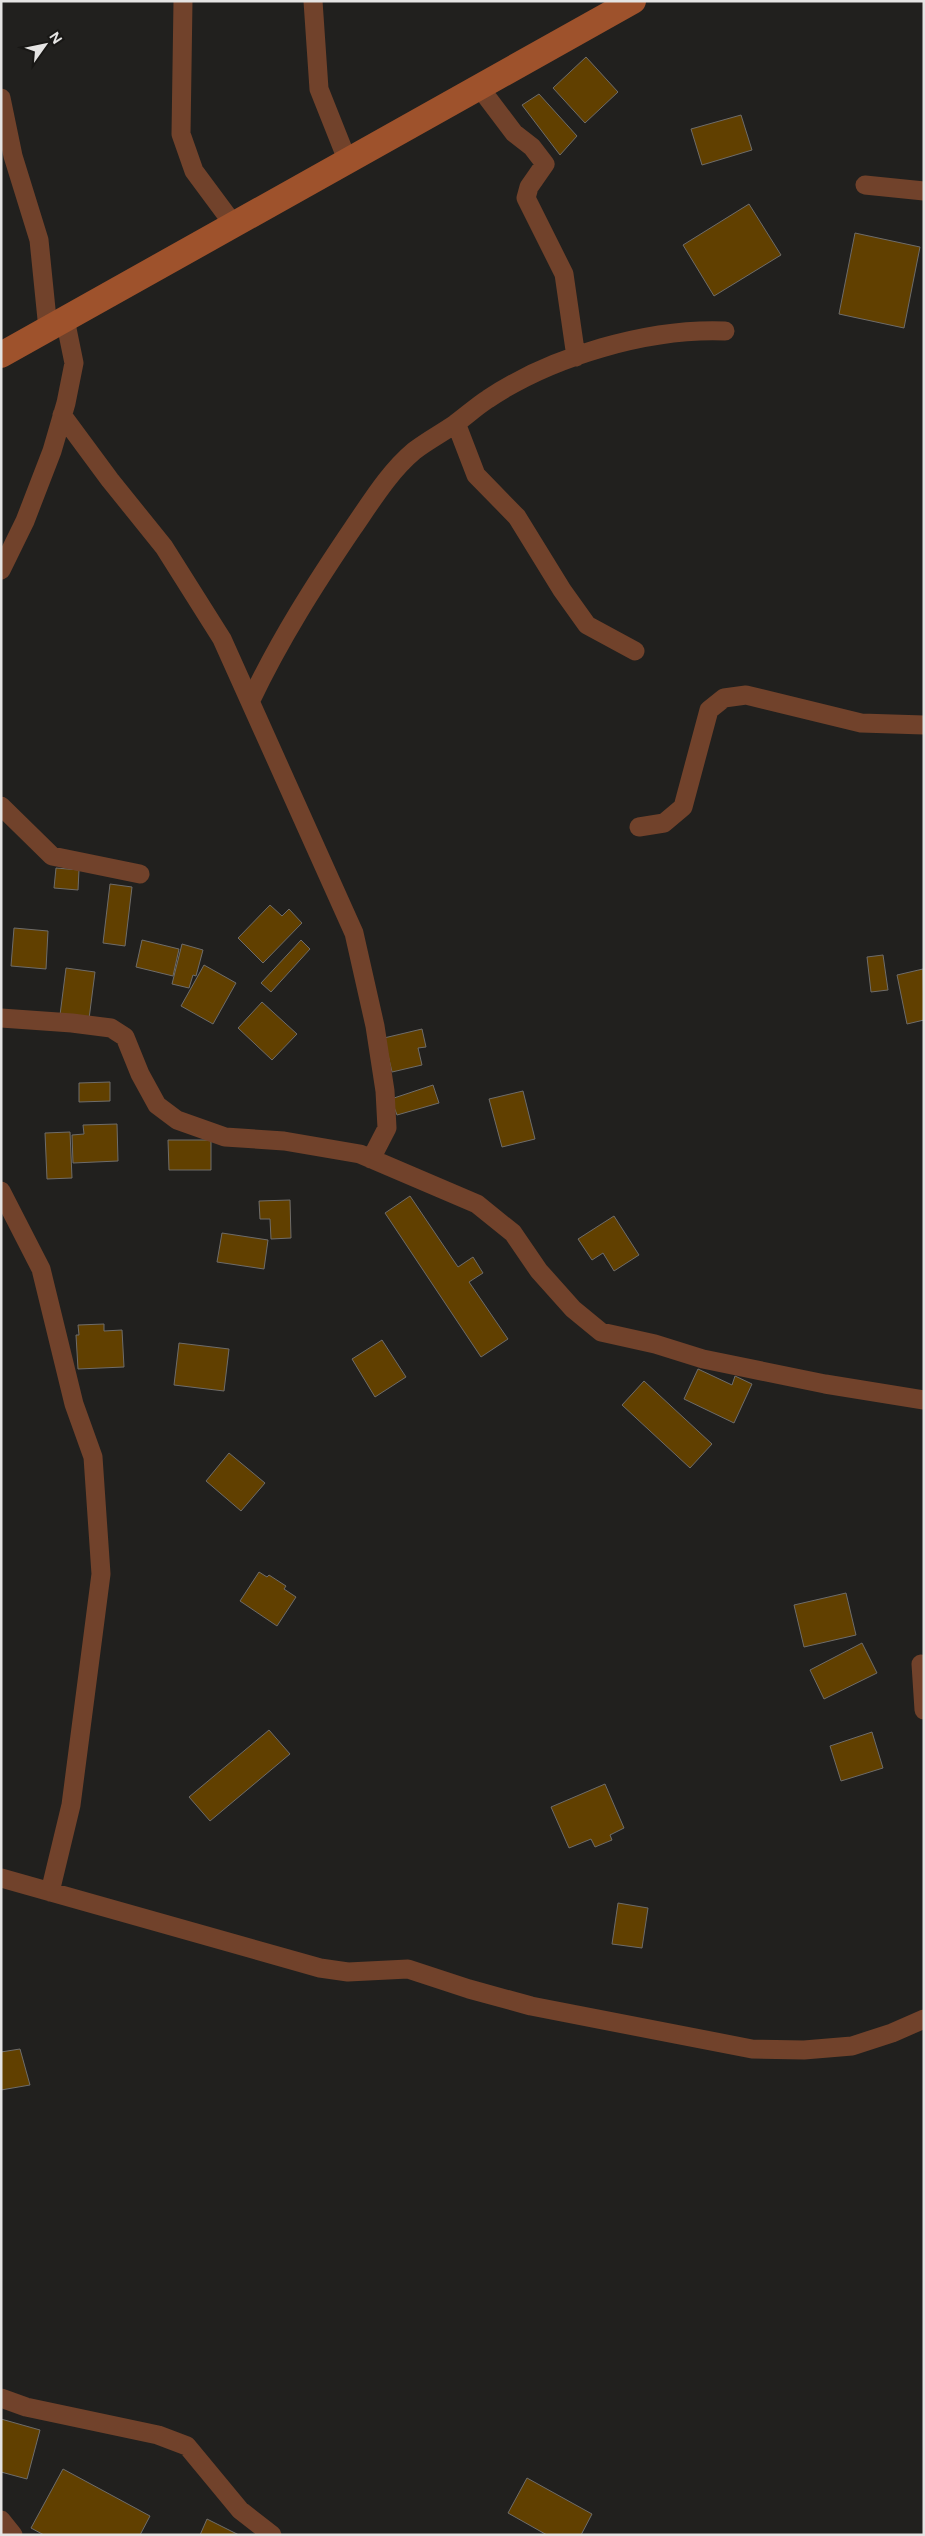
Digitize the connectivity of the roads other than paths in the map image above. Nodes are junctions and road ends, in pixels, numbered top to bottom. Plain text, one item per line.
1 (183, 1) edge
2 (313, 1) edge
3 (633, 1) edge
4 (480, 88) junction
5 (1, 98) edge
6 (348, 162) junction
7 (866, 185) dead end
8 (924, 191) edge
9 (234, 225) junction
10 (56, 324) junction
11 (725, 331) dead end
12 (1, 355) edge
13 (576, 357) junction
14 (62, 415) junction
15 (456, 423) junction
16 (1, 570) edge
17 (635, 651) dead end
18 (251, 700) junction
19 (924, 725) edge
20 (1, 806) edge
21 (639, 827) dead end
22 (140, 874) dead end
23 (1, 1018) edge
24 (371, 1160) junction
25 (1, 1191) edge
26 (924, 1400) edge
27 (921, 1664) dead end
28 (924, 1710) edge
29 (1, 1878) edge
30 (50, 1892) junction
31 (924, 2019) edge
32 (1, 2398) edge
33 (1, 2520) edge
34 (13, 2535) edge
35 (272, 2535) edge

1 - 9 street
2 - 6 street
3 - 4 main road
4 - 6 main road
4 - 13 street
5 - 10 street
6 - 9 main road
7 - 8 street
9 - 10 main road
10 - 12 main road
10 - 14 street
11 - 13 street
13 - 15 street
14 - 16 street
14 - 18 street
15 - 17 street
15 - 18 street
18 - 24 street
19 - 21 street
20 - 22 street
23 - 24 street
24 - 26 street
25 - 30 street
27 - 28 street
29 - 30 street
30 - 31 street
32 - 35 street
33 - 34 street

